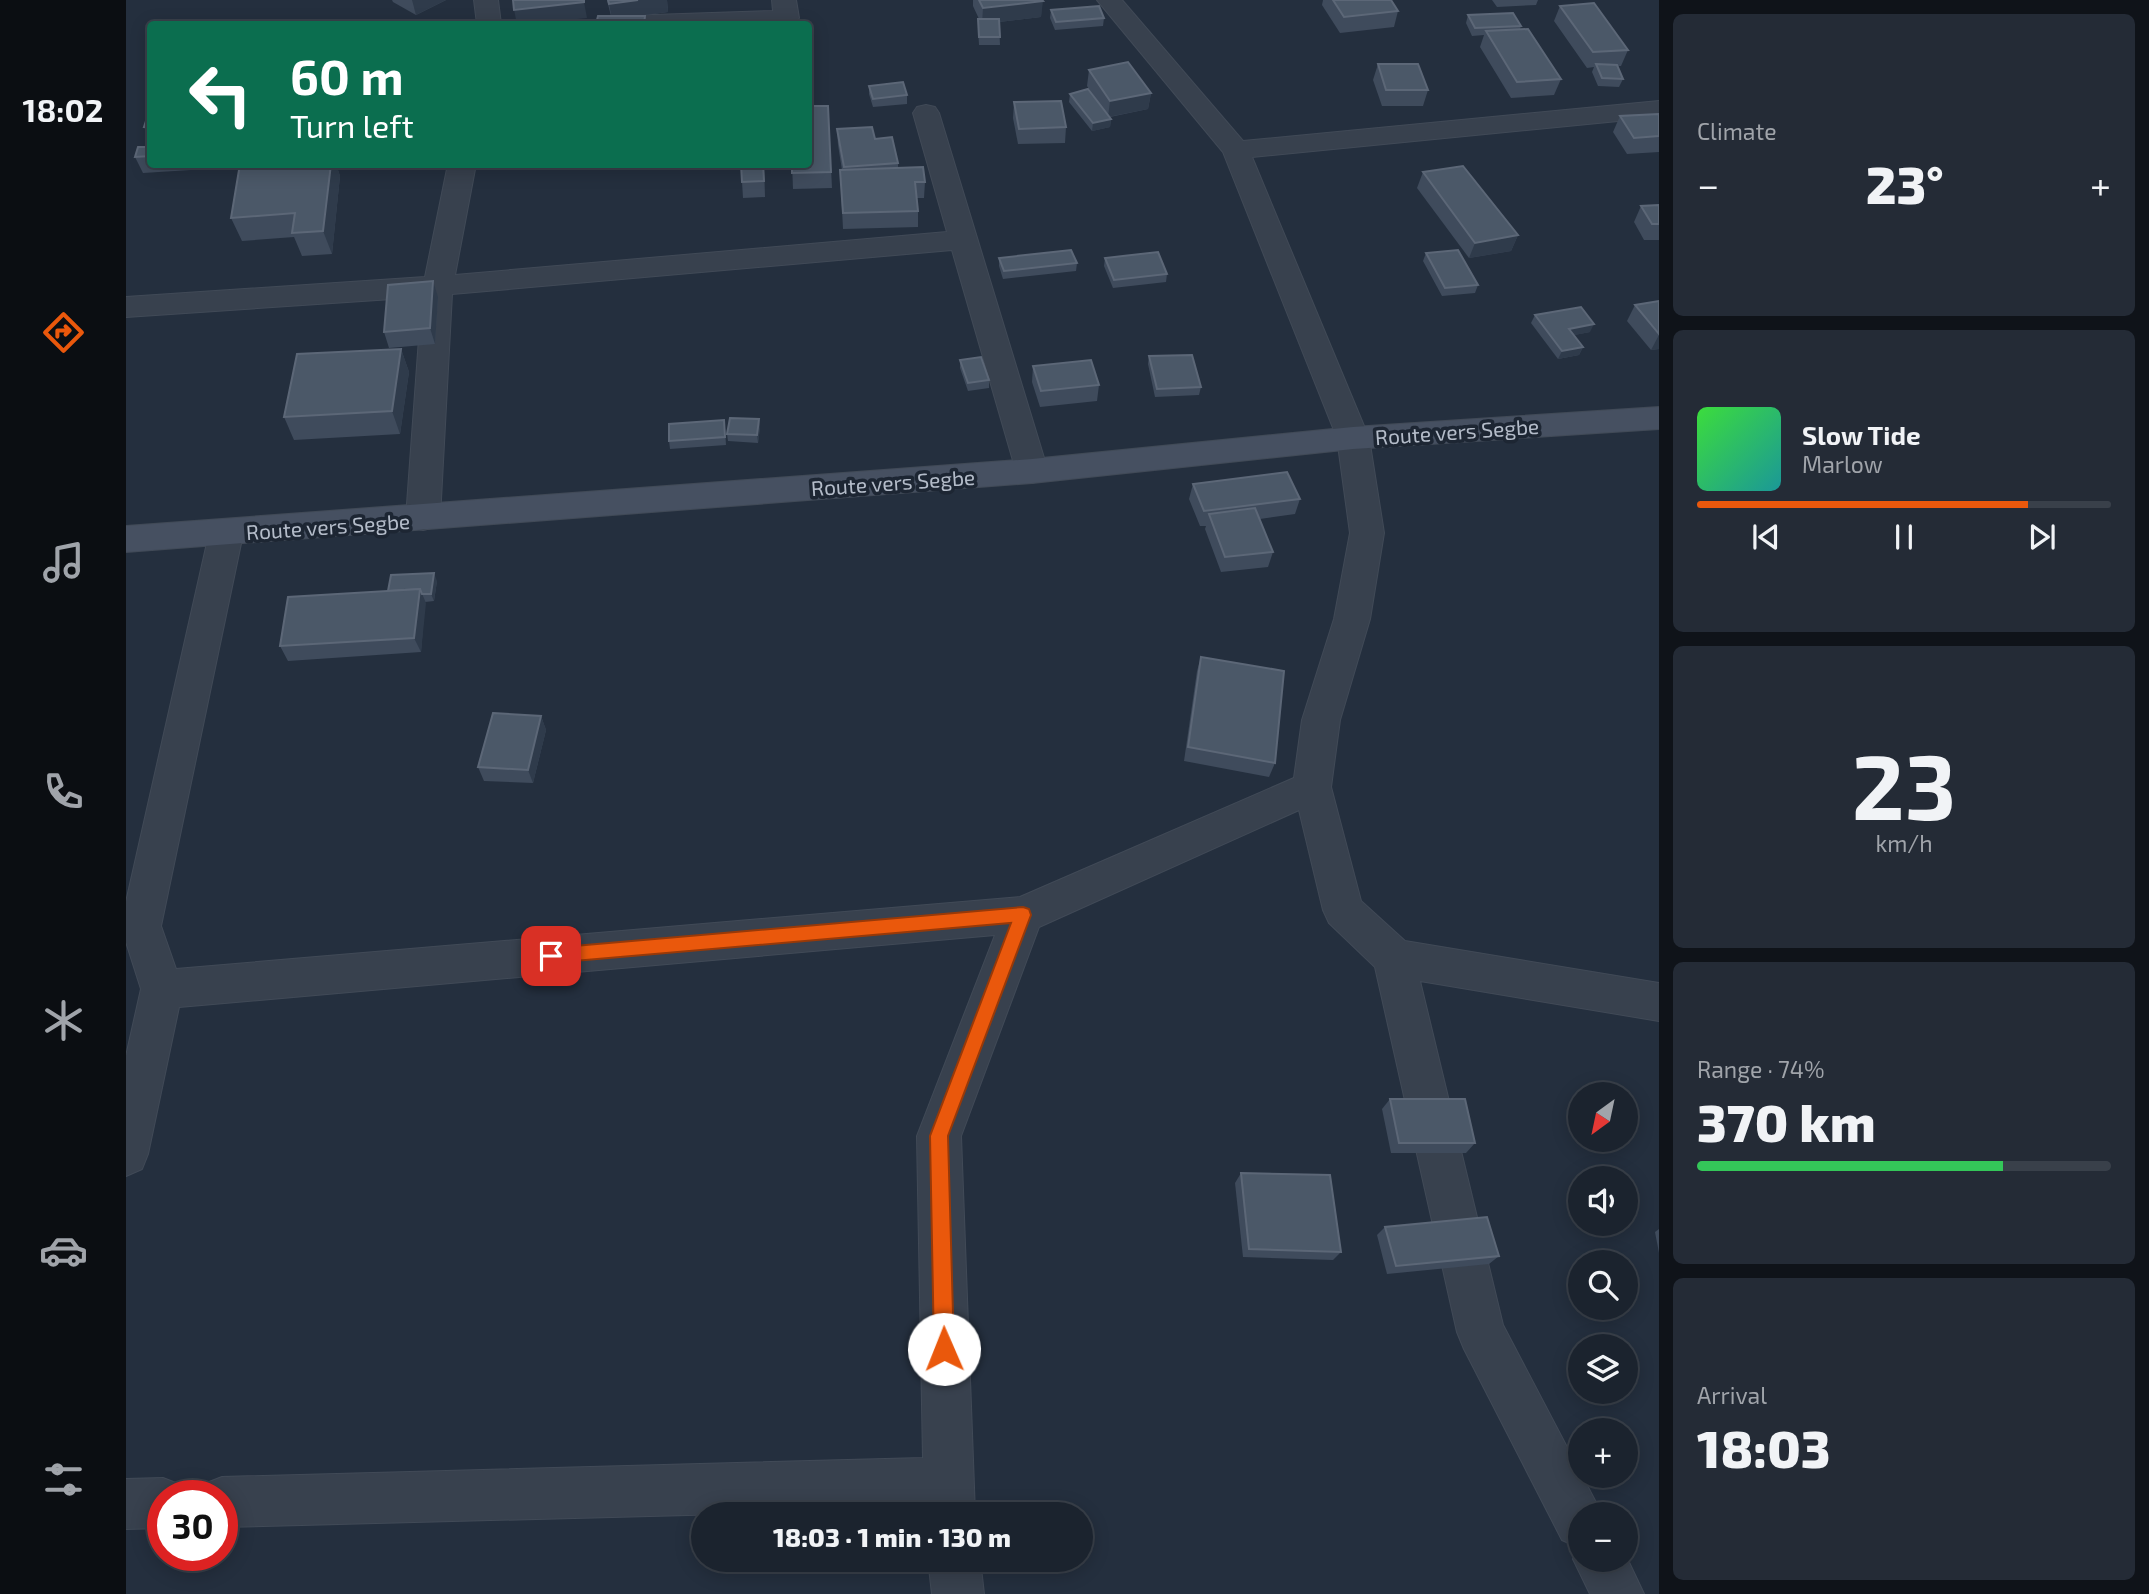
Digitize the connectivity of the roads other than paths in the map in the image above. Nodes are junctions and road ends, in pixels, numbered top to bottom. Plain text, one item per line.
1 (486, 0) edge
2 (784, 0) edge
3 (1109, 0) edge
4 (489, 21) edge
5 (704, 21) edge
6 (1659, 109) edge
7 (926, 113) dead end
8 (1236, 150) junction
9 (461, 168) edge
10 (965, 240) junction
11 (438, 286) junction
12 (126, 307) edge
13 (1659, 418) edge
14 (1353, 438) junction
15 (1032, 471) junction
16 (423, 518) junction
17 (226, 534) junction
18 (126, 539) edge
19 (1312, 787) junction
20 (1023, 915) junction
21 (134, 927) edge
22 (1394, 958) junction
23 (162, 989) junction
24 (1659, 1002) edge
25 (126, 1154) edge
26 (949, 1498) edge
27 (238, 1502) edge
28 (1570, 1502) edge
29 (147, 1503) edge
30 (126, 1504) edge
31 (955, 1572) edge
32 (1607, 1572) edge
33 (958, 1594) edge
34 (1618, 1594) edge

1 - 4 street
2 - 5 street
3 - 8 street
6 - 8 street
7 - 10 street
8 - 14 street
9 - 11 street
10 - 11 street
10 - 15 street
11 - 12 street
11 - 16 street
13 - 14 main road, Route vers Segbe
14 - 15 main road, Route vers Segbe
14 - 19 street
15 - 16 main road, Route vers Segbe
16 - 17 main road, Route vers Segbe
17 - 18 main road, Route vers Segbe
17 - 21 street
19 - 20 street
19 - 22 street
20 - 23 street
20 - 26 street
21 - 23 street
22 - 24 street
22 - 28 street
23 - 25 street
26 - 27 street
29 - 30 street
31 - 33 street
32 - 34 street

